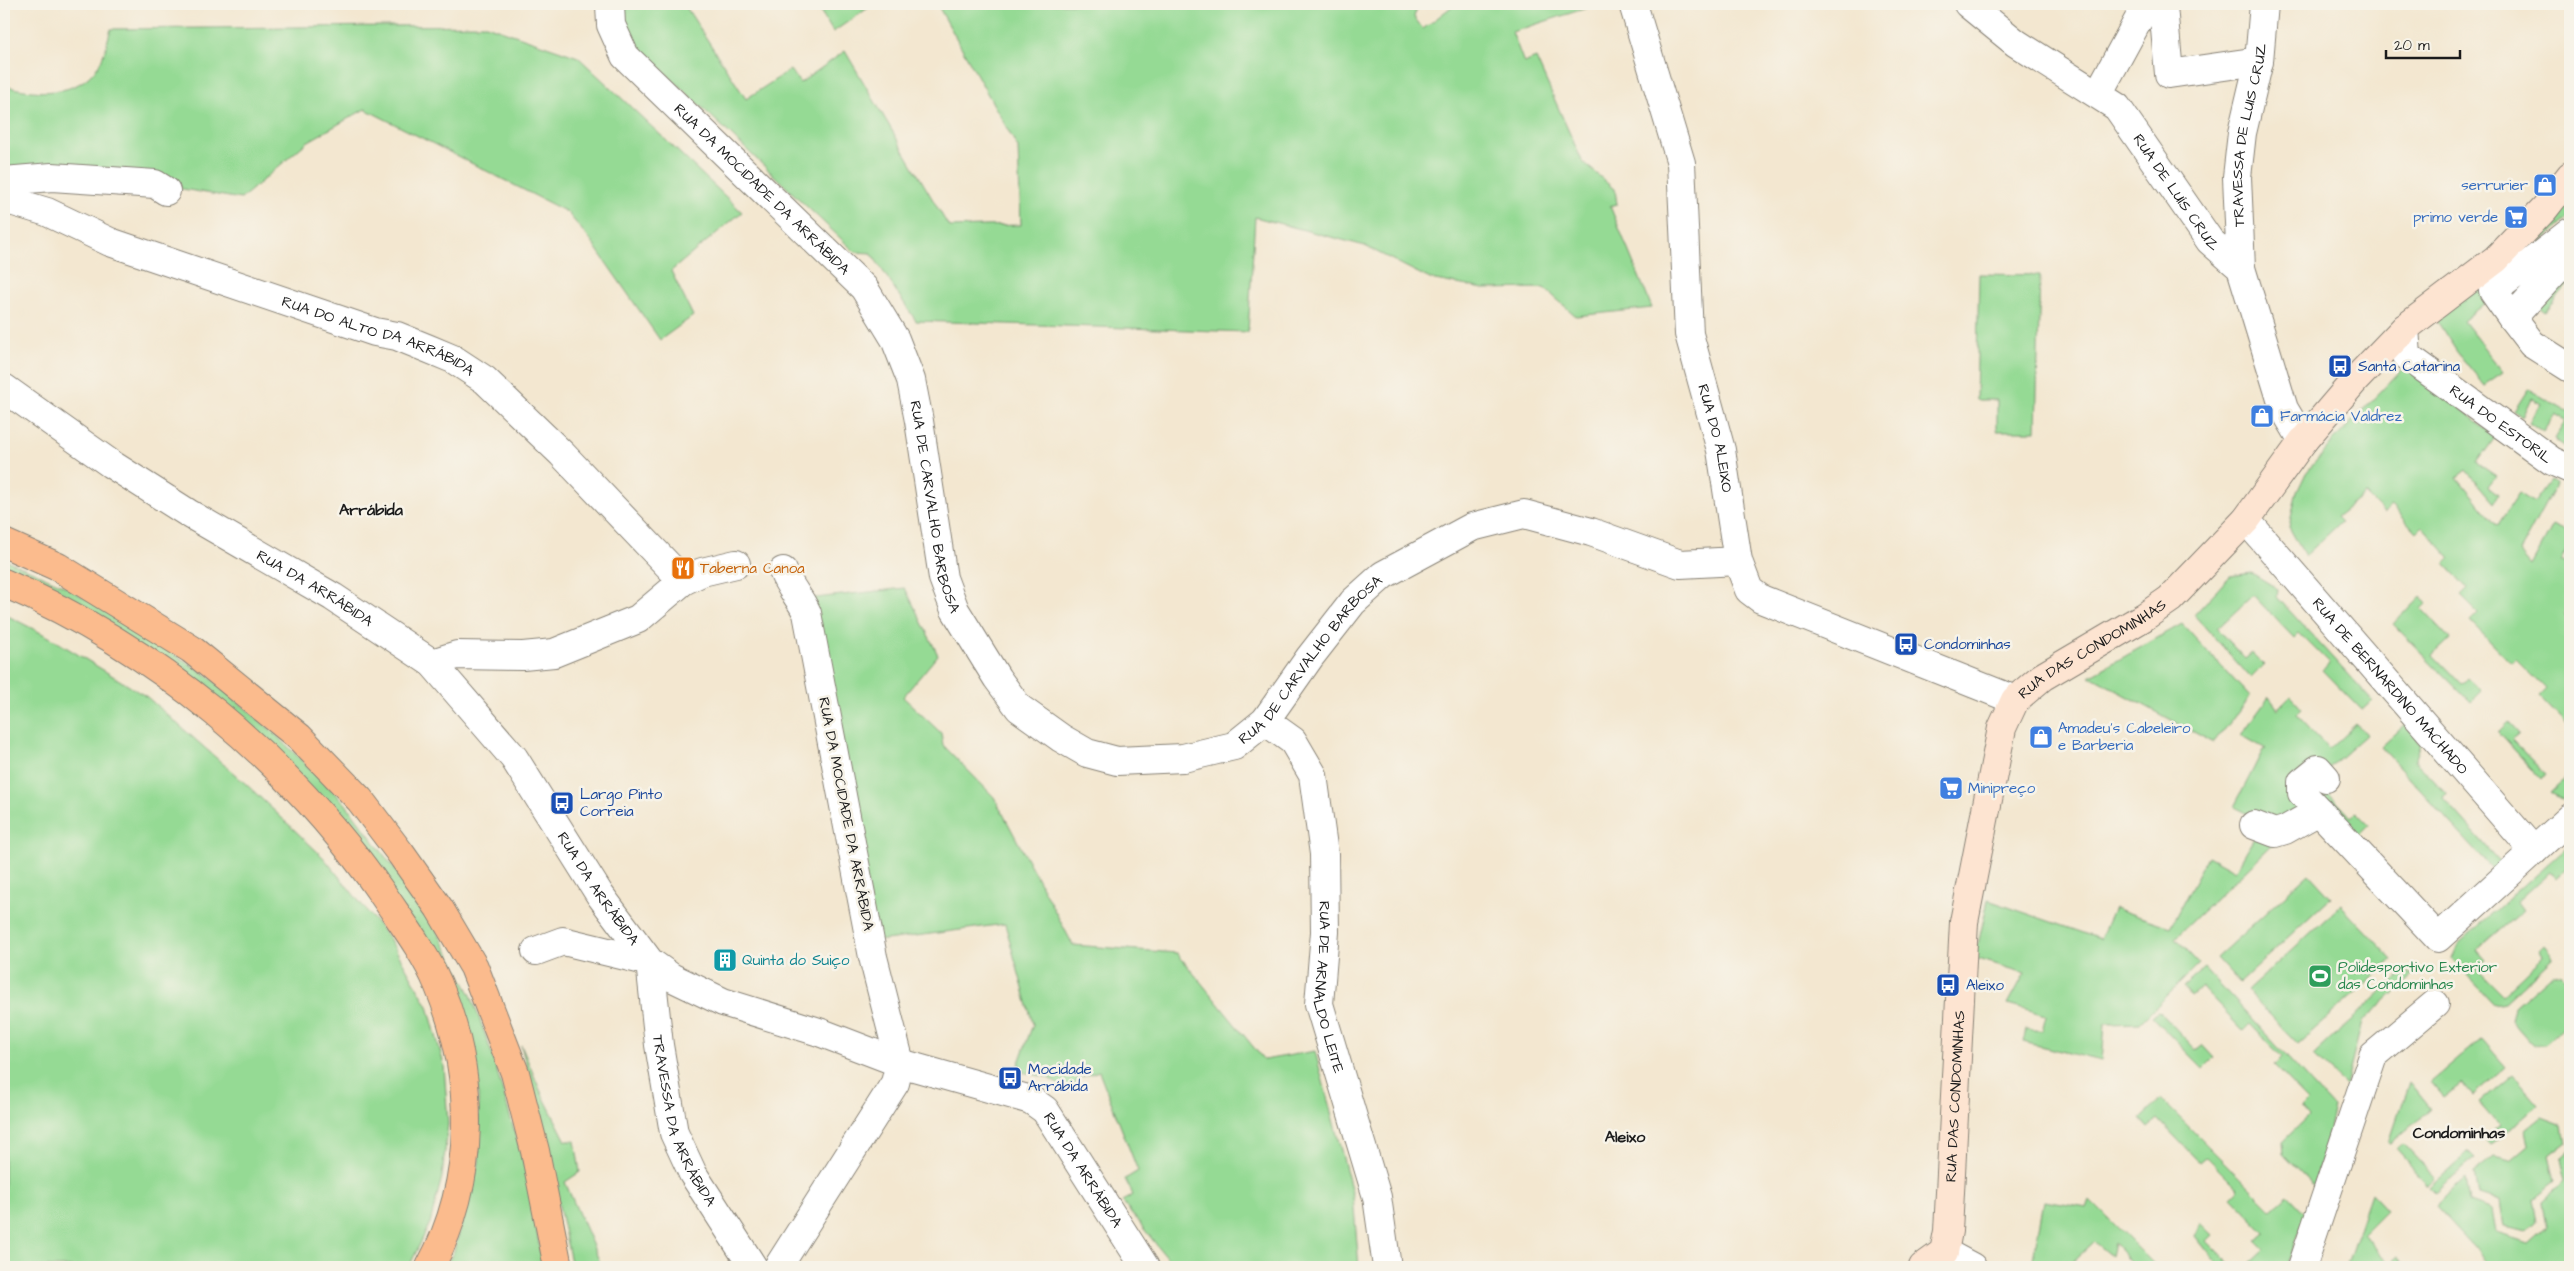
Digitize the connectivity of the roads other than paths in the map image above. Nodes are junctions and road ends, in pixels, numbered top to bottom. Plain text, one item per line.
1 (610, 4) edge
2 (1633, 4) edge
3 (1968, 4) edge
4 (2148, 4) edge
5 (2158, 4) edge
6 (2264, 4) edge
7 (2259, 61) junction
8 (2098, 94) junction
9 (2570, 176) edge
10 (4, 181) edge
11 (166, 191) dead end
12 (4, 200) edge
13 (2570, 232) edge
14 (2558, 264) edge
15 (2241, 268) junction
16 (2405, 328) junction
17 (2570, 368) edge
18 (911, 380) joint
19 (4, 388) edge
20 (2303, 441) junction
21 (2570, 469) edge
22 (2246, 520) junction
23 (4, 543) edge
24 (1738, 562) junction
25 (736, 564) dead end
26 (783, 571) dead end
27 (683, 580) junction
28 (4, 583) edge
29 (432, 663) junction
30 (2015, 700) junction
31 (1265, 721) junction
32 (2326, 778) dead end
33 (2319, 811) junction
34 (2570, 818) edge
35 (2254, 826) dead end
36 (2534, 851) junction
37 (536, 951) dead end
38 (650, 962) junction
39 (2435, 1004) dead end
40 (900, 1063) junction
41 (1933, 1260) edge
42 (430, 1267) edge
43 (558, 1267) edge
44 (754, 1267) edge
45 (778, 1267) edge
46 (1146, 1267) edge
47 (1387, 1267) edge
48 (1972, 1267) edge
49 (2302, 1267) edge

1 - 18 street, RUA DA MOCIDADE DA ARRÁBIDA
2 - 24 street, RUA DO ALEIXO
3 - 8 street, RUA DE LUÍS CRUZ
4 - 8 street
5 - 7 street
6 - 7 street, TRAVESSA DE LUIS CRUZ
7 - 15 street, TRAVESSA DE LUIS CRUZ
8 - 15 street, RUA DE LUÍS CRUZ
9 - 16 street, RUA DAS CONDOMINHAS
10 - 11 street
12 - 27 street, RUA DO ALTO DA ARRÁBIDA
13 - 14 street
14 - 17 street
15 - 20 street
16 - 20 street, RUA DAS CONDOMINHAS
16 - 21 street, RUA DO ESTORIL
18 - 31 street, RUA DE CARVALHO BARBOSA
19 - 29 street, RUA DA ARRÁBIDA
20 - 22 street, RUA DAS CONDOMINHAS
22 - 30 street, RUA DAS CONDOMINHAS
22 - 36 street, RUA DE BERNARDINO MACHADO
23 - 43 highway
24 - 30 street, RUA DO ALEIXO
24 - 31 street, RUA DE CARVALHO BARBOSA
25 - 27 street
26 - 40 street, RUA DA MOCIDADE DA ARRÁBIDA
27 - 29 street
28 - 42 highway
29 - 38 street, RUA DA ARRÁBIDA
30 - 41 street, RUA DAS CONDOMINHAS
31 - 47 street, RUA DE ARNALDO LEITE
32 - 33 street
33 - 35 street
33 - 36 street
34 - 36 street
37 - 38 street
38 - 40 street, RUA DA ARRÁBIDA
38 - 44 street, TRAVESSA DA ARRÁBIDA
39 - 49 street
40 - 45 street
40 - 46 street, RUA DA ARRÁBIDA
41 - 48 street

